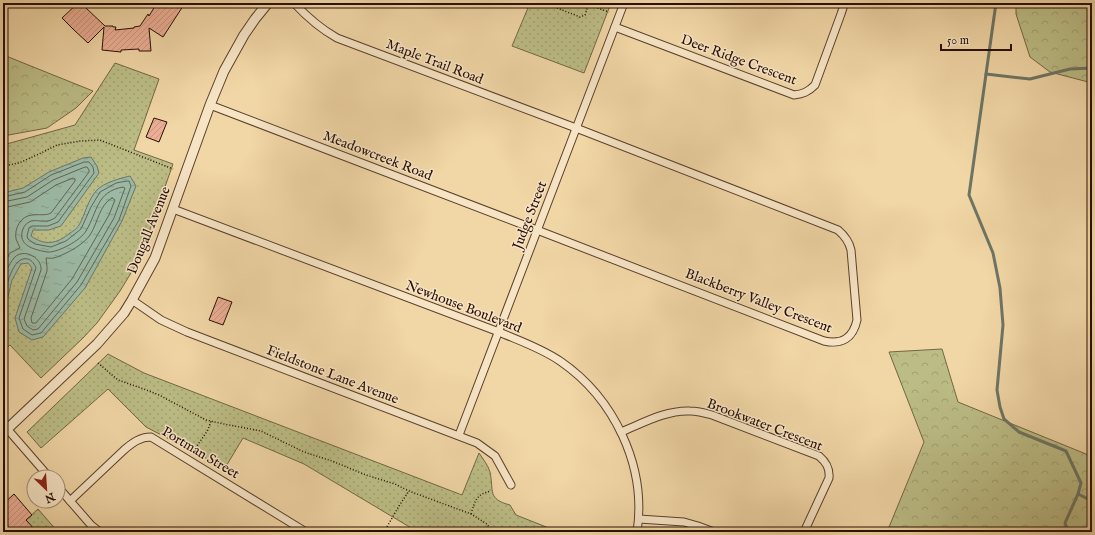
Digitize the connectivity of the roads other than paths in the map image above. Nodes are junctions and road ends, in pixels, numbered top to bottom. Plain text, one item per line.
1 (268, 3) edge
2 (294, 3) edge
3 (624, 3) edge
4 (843, 3) edge
5 (615, 27) junction
6 (210, 105) junction
7 (576, 128) junction
8 (173, 209) junction
9 (537, 230) junction
10 (132, 300) junction
11 (499, 332) junction
12 (4, 429) edge
13 (621, 432) junction
14 (459, 436) junction
15 (42, 469) edge
16 (511, 485) dead end
17 (66, 496) edge
18 (70, 501) junction
19 (639, 519) junction
20 (100, 532) edge
21 (306, 532) edge
22 (637, 532) edge
23 (714, 532) edge
24 (804, 532) edge

1 - 6 street, Dougall Avenue
2 - 7 street, Maple Trail Road
3 - 5 street, Judge Street
4 - 5 street, Deer Ridge Crescent
5 - 7 street, Judge Street
6 - 8 street, Dougall Avenue
6 - 9 street, Meadowcreek Road
7 - 9 street, Judge Street
7 - 9 street, Blackberry Valley Crescent
8 - 10 street, Dougall Avenue
8 - 11 street, Newhouse Boulevard
9 - 11 street, Judge Street
10 - 12 street, Dougall Avenue
10 - 14 street, Fieldstone Lane Avenue
11 - 13 street, Newhouse Boulevard
11 - 14 street, Judge Street
12 - 15 street
13 - 19 street, Newhouse Boulevard
13 - 24 street, Brookwater Crescent
14 - 16 street, Fieldstone Lane Avenue
17 - 18 street
18 - 20 street
18 - 21 street, Portman Street
19 - 22 street, Newhouse Boulevard
19 - 23 street

